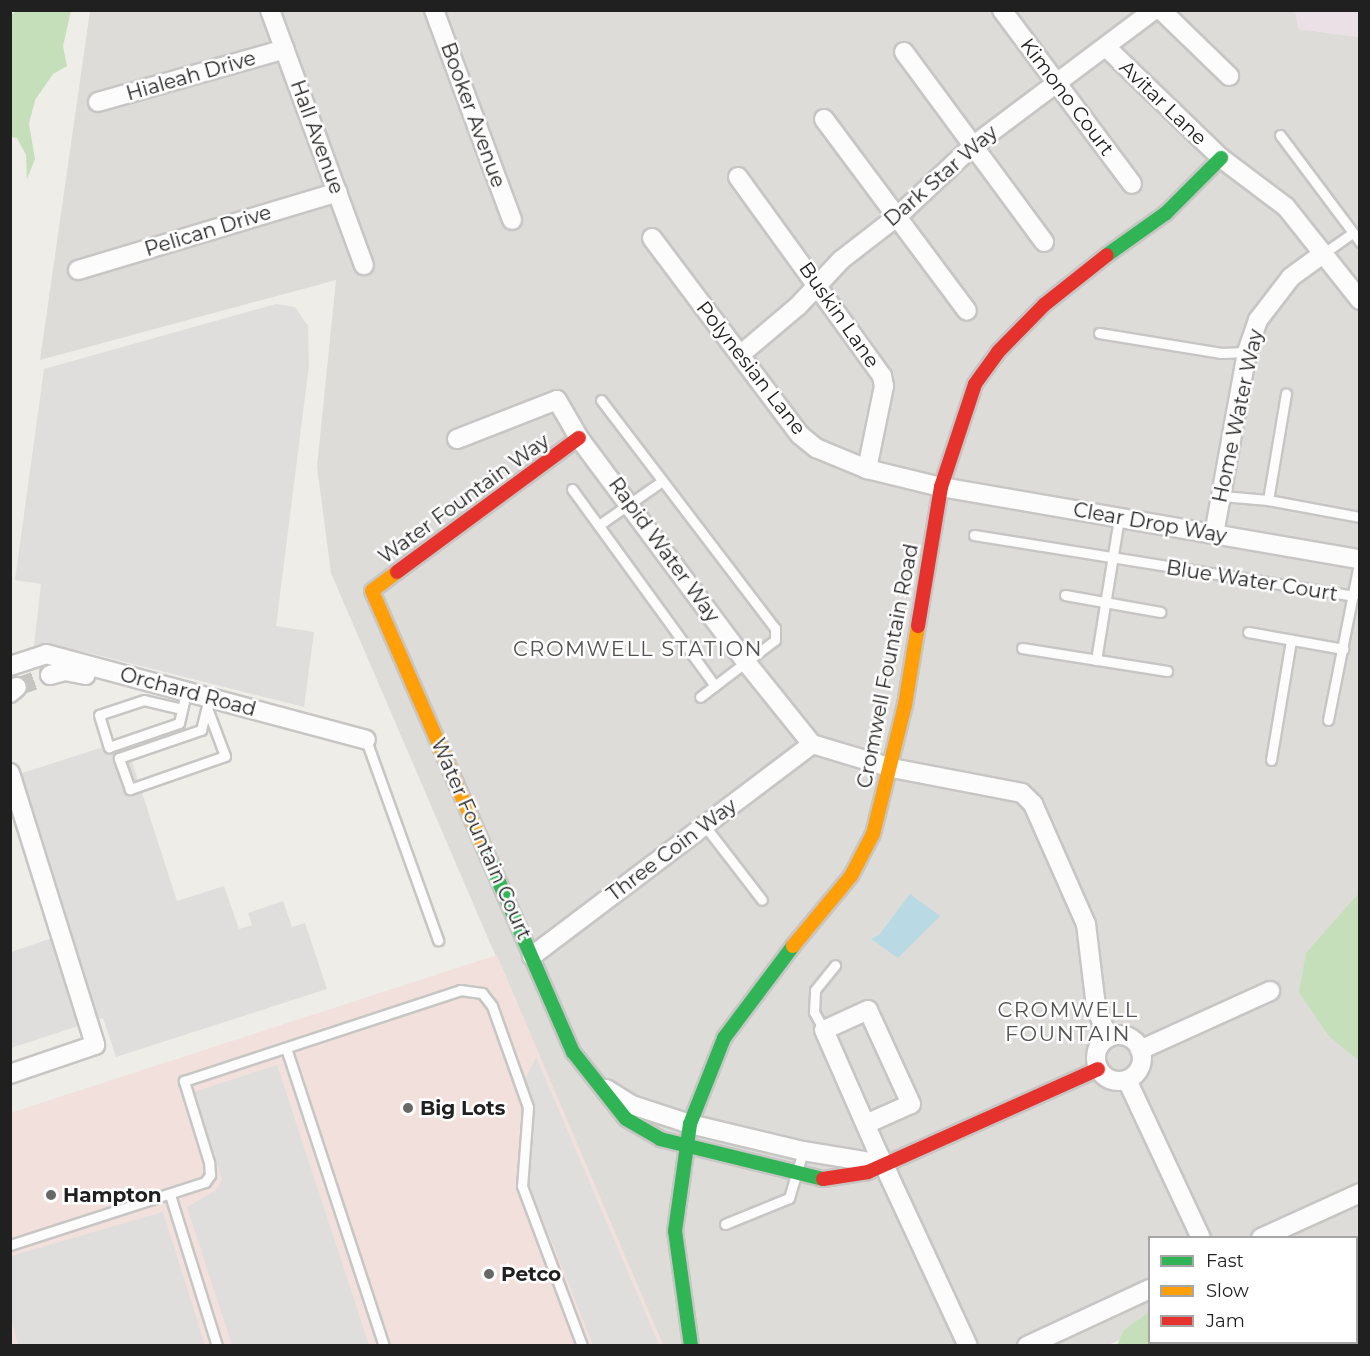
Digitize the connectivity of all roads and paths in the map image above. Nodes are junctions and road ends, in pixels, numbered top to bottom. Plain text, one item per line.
1 (270, 10) edge
2 (434, 10) edge
3 (1002, 10) edge
4 (1161, 10) edge
5 (1143, 14) edge
6 (1106, 47) junction
7 (285, 50) junction
8 (904, 52) dead end
9 (1228, 76) dead end
10 (1058, 83) junction
11 (98, 102) dead end
12 (824, 119) dead end
13 (1280, 135) dead end
14 (974, 145) junction
15 (1221, 158) junction
16 (738, 177) dead end
17 (1132, 183) dead end
18 (338, 192) junction
19 (898, 216) junction
20 (512, 220) dead end
21 (1353, 233) junction
22 (652, 238) dead end
23 (1044, 242) dead end
24 (1359, 242) edge
25 (1324, 253) junction
26 (364, 265) dead end
27 (78, 270) dead end
28 (819, 284) junction
29 (1359, 300) edge
30 (967, 311) dead end
31 (1099, 333) dead end
32 (1247, 352) junction
33 (740, 355) junction
34 (1286, 394) dead end
35 (601, 400) dead end
36 (579, 438) junction
37 (457, 439) dead end
38 (867, 469) junction
39 (662, 481) junction
40 (941, 487) junction
41 (572, 489) dead end
42 (1222, 496) junction
43 (1268, 500) junction
44 (630, 502) junction
45 (1359, 517) edge
46 (1119, 518) junction
47 (599, 525) junction
48 (1214, 534) junction
49 (974, 535) dead end
50 (1114, 559) junction
51 (1359, 559) edge
52 (372, 591) joint
53 (1065, 595) dead end
54 (1353, 597) junction
55 (1105, 602) junction
56 (1160, 612) dead end
57 (1248, 632) dead end
58 (1291, 640) junction
59 (1022, 648) dead end
60 (1343, 649) junction
61 (1096, 660) junction
62 (746, 662) junction
63 (10, 666) edge
64 (1167, 671) dead end
65 (50, 675) tunnel mouth
66 (159, 684) junction
67 (715, 686) junction
68 (700, 697) dead end
69 (184, 700) junction
70 (208, 703) junction
71 (1328, 720) dead end
72 (366, 740) joint
73 (812, 744) junction
74 (1271, 760) dead end
75 (892, 768) junction
76 (10, 773) edge
77 (705, 826) junction
78 (762, 900) dead end
79 (438, 939) dead end
80 (532, 956) junction
81 (836, 965) dead end
82 (1270, 991) dead end
83 (824, 1030) junction
84 (1108, 1038) junction
85 (286, 1048) junction
86 (1140, 1050) junction
87 (1098, 1069) junction
88 (10, 1074) edge
89 (1127, 1080) junction
90 (597, 1084) junction
91 (690, 1124) junction
92 (866, 1124) junction
93 (686, 1146) junction
94 (803, 1151) junction
95 (884, 1164) junction
96 (796, 1175) junction
97 (1359, 1193) edge
98 (170, 1195) junction
99 (725, 1224) dead end
100 (1200, 1236) edge
101 (1265, 1236) edge
102 (10, 1245) edge
103 (1148, 1289) edge
104 (217, 1346) edge
105 (384, 1346) edge
106 (582, 1346) edge
107 (691, 1346) edge
108 (968, 1346) edge
109 (1028, 1346) edge

1 - 7 street, Hall Avenue
2 - 20 street, Booker Avenue
3 - 10 street, Kimono Court
4 - 9 street
5 - 6 street, Dark Star Way
6 - 10 street, Dark Star Way
6 - 15 street, Avitar Lane
7 - 11 street, Hialeah Drive
7 - 18 street, Hall Avenue
8 - 14 street
10 - 14 street, Dark Star Way
10 - 17 street, Kimono Court
12 - 19 street
13 - 21 lane
14 - 19 street, Dark Star Way
14 - 23 street
15 - 25 street, Avitar Lane
15 - 40 main road, Cromwell Fountain Road
16 - 28 street, Buskin Lane
18 - 26 street, Hall Avenue
18 - 27 street, Pelican Drive
19 - 28 street, Dark Star Way
19 - 30 street
21 - 24 lane
21 - 25 lane
22 - 33 street, Polynesian Lane
25 - 29 street, Avitar Lane
25 - 32 street, Home Water Way
28 - 33 street, Dark Star Way
28 - 38 street, Buskin Lane
31 - 32 lane
32 - 42 street, Home Water Way
33 - 38 street, Polynesian Lane
34 - 43 lane
35 - 39 lane
36 - 37 street, Rapid Water Way
36 - 44 street, Rapid Water Way
36 - 52 main road, Water Fountain Way
38 - 40 street, Polynesian Lane
39 - 44 lane
39 - 62 lane
40 - 46 street, Clear Drop Way
40 - 75 main road, Cromwell Fountain Road
41 - 47 lane
42 - 43 lane
42 - 48 street, Home Water Way
43 - 45 lane
44 - 47 lane
44 - 62 street, Rapid Water Way
46 - 48 street, Clear Drop Way
46 - 50 lane
47 - 67 lane
48 - 51 street, Clear Drop Way
49 - 50 lane, Blue Water Court
50 - 54 lane, Blue Water Court
50 - 55 lane
51 - 54 lane, Blue Water Court
52 - 80 main road, Water Fountain Court
53 - 55 lane
54 - 60 lane
55 - 56 lane
55 - 61 lane
57 - 58 lane
58 - 60 lane
58 - 74 lane
59 - 61 lane
60 - 71 lane
61 - 64 lane
62 - 67 lane
62 - 73 street, Rapid Water Way
63 - 66 street, Orchard Road
65 - 66 street
66 - 69 street, Orchard Road
67 - 68 lane
69 - 69 lane
69 - 70 street, Orchard Road
70 - 70 lane
70 - 72 street, Orchard Road
72 - 79 lane
73 - 75 street
73 - 77 street, Three Coin Way
75 - 84 street
75 - 91 main road, Cromwell Fountain Road
76 - 88 street
77 - 78 lane
77 - 80 street, Three Coin Way
80 - 90 main road, Water Fountain Court
81 - 83 lane
82 - 86 street
83 - 92 street
83 - 92 street
84 - 86 street
84 - 87 street
85 - 98 lane
85 - 105 lane
85 - 106 lane
86 - 89 street
87 - 89 street
87 - 95 main road, Water Fountain Court
89 - 100 street
90 - 91 street, Water Fountain Court
90 - 93 main road, Water Fountain Court
91 - 93 main road, Cromwell Fountain Road
91 - 94 street, Water Fountain Court
92 - 95 street
93 - 96 main road, Water Fountain Court
93 - 107 main road, Cromwell Fountain Road
94 - 95 street, Water Fountain Court
94 - 96 lane
95 - 96 main road, Water Fountain Court
95 - 108 street
96 - 99 lane
97 - 101 street
98 - 102 lane
98 - 104 lane
103 - 109 street

